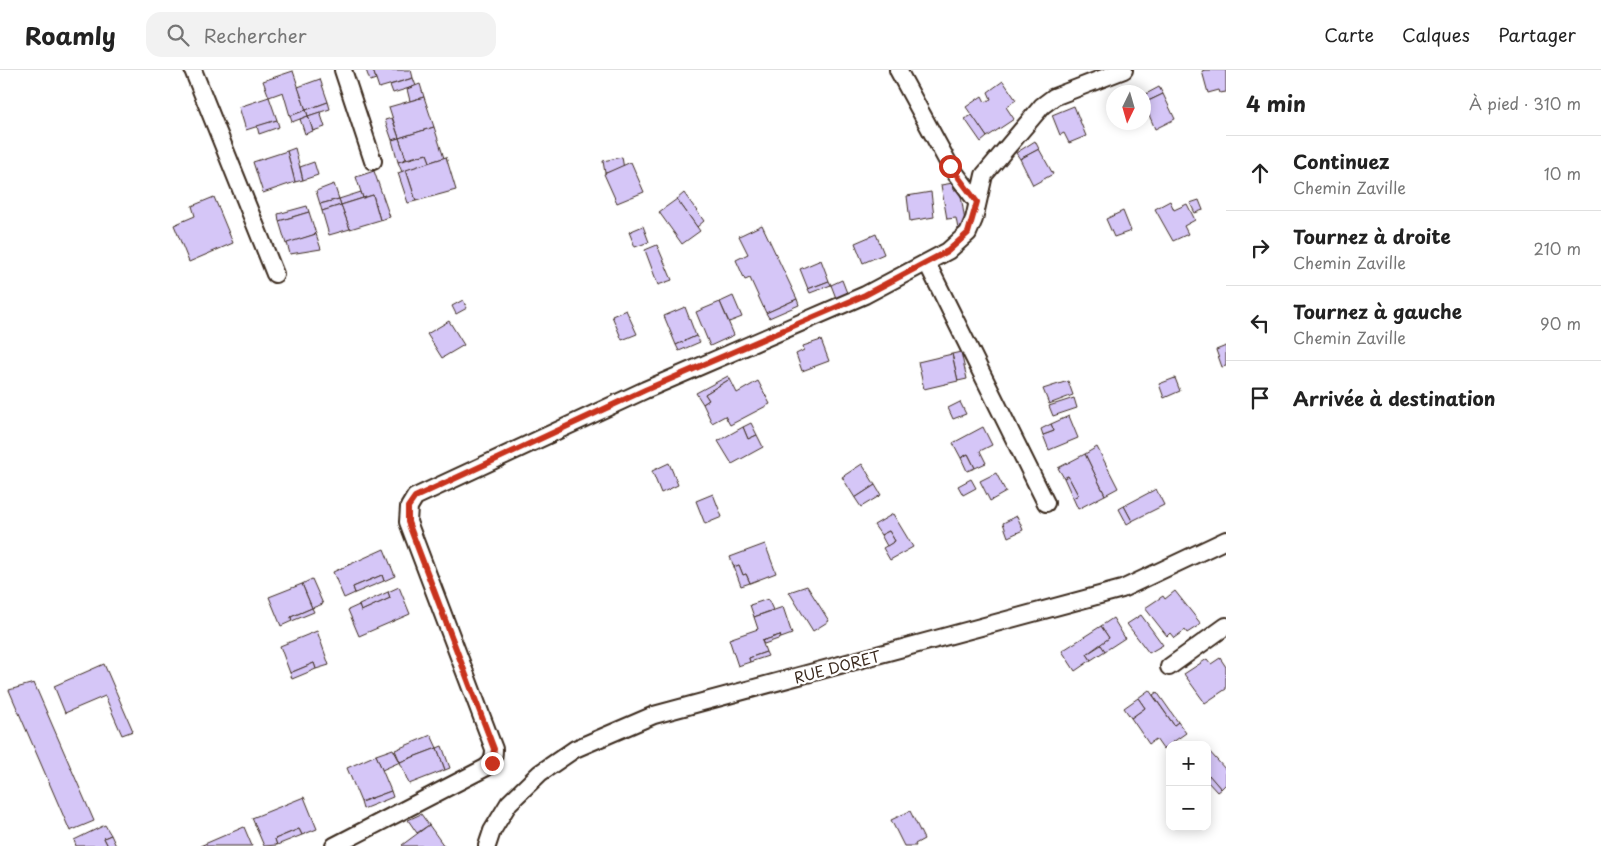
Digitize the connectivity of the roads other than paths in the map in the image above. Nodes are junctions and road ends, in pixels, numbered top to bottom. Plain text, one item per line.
1 (192, 70) edge
2 (343, 70) edge
3 (898, 70) edge
4 (1124, 70) edge
5 (373, 161) dead end
6 (977, 202) junction
7 (927, 262) junction
8 (275, 274) dead end
9 (1046, 503) dead end
10 (1226, 540) edge
11 (1226, 626) edge
12 (1169, 667) dead end
13 (334, 846) edge
14 (487, 846) edge

1 - 8 street
2 - 5 street
3 - 6 street
4 - 6 street
6 - 7 street
7 - 9 street
7 - 13 street
10 - 14 street, RUE DORET
11 - 12 street

